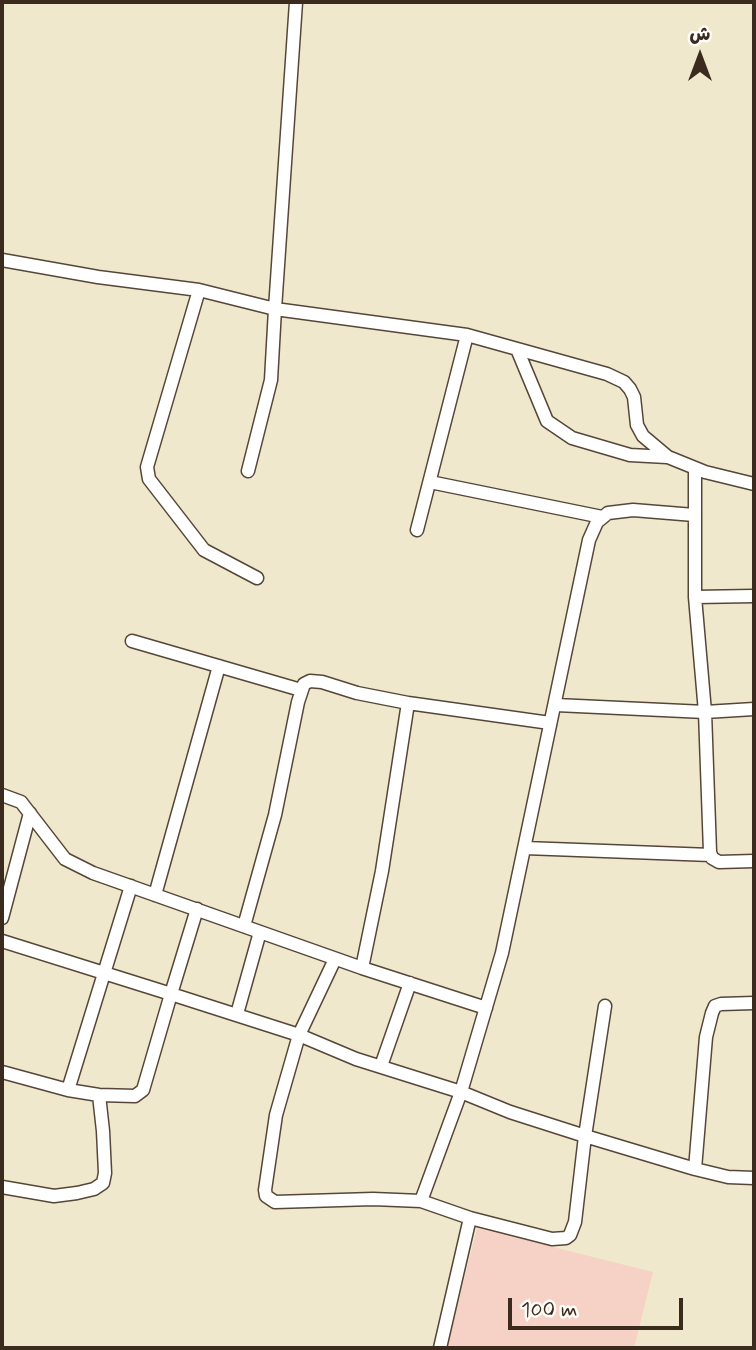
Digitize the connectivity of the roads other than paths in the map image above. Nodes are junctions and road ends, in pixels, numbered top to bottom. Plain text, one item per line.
1 (296, 2) edge
2 (2, 260) edge
3 (199, 289) junction
4 (275, 309) junction
5 (467, 335) junction
6 (517, 349) junction
7 (668, 457) junction
8 (695, 468) junction
9 (248, 471) dead end
10 (430, 482) junction
11 (754, 484) edge
12 (694, 515) junction
13 (602, 517) junction
14 (417, 530) dead end
15 (257, 578) dead end
16 (754, 596) edge
17 (695, 597) junction
18 (132, 641) dead end
19 (219, 666) junction
20 (301, 690) junction
21 (408, 703) junction
22 (556, 705) junction
23 (754, 709) edge
24 (705, 712) junction
25 (550, 723) junction
26 (2, 794) edge
27 (30, 813) junction
28 (525, 848) junction
29 (711, 855) junction
30 (754, 862) edge
31 (131, 886) junction
32 (156, 895) junction
33 (197, 909) junction
34 (2, 918) edge
35 (244, 926) junction
36 (260, 932) junction
37 (2, 941) edge
38 (335, 959) junction
39 (362, 968) junction
40 (106, 974) junction
41 (410, 983) junction
42 (171, 994) junction
43 (754, 1003) edge
44 (605, 1006) dead end
45 (486, 1009) junction
46 (237, 1014) junction
47 (299, 1035) junction
48 (381, 1066) junction
49 (2, 1072) edge
50 (68, 1090) junction
51 (461, 1092) junction
52 (99, 1095) junction
53 (585, 1136) junction
54 (695, 1169) junction
55 (754, 1178) edge
56 (2, 1187) edge
57 (421, 1201) junction
58 (470, 1218) junction
59 (440, 1348) edge

1 - 4 street
2 - 3 street
3 - 4 street
3 - 15 street
4 - 5 street
4 - 9 street
5 - 6 street
5 - 10 street
6 - 7 street
6 - 7 street
7 - 8 street
8 - 11 street
8 - 12 street
10 - 13 street
10 - 14 street
12 - 13 street
12 - 17 street
13 - 22 street
16 - 17 street
17 - 24 street
18 - 19 street
19 - 20 street
19 - 32 street
20 - 21 street
20 - 35 street
21 - 25 street
21 - 39 street
22 - 24 street
22 - 25 street
23 - 24 street
24 - 29 street
25 - 28 street
26 - 27 street
27 - 31 street
27 - 34 street
28 - 29 street
28 - 45 street
29 - 30 street
31 - 32 street
31 - 40 street
32 - 33 street
33 - 35 street
33 - 42 street
35 - 36 street
36 - 38 street
36 - 46 street
37 - 40 street
38 - 39 street
38 - 47 street
39 - 41 street
40 - 42 street
40 - 50 street
41 - 45 street
41 - 48 street
42 - 46 street
42 - 52 street
43 - 54 street
44 - 53 street
45 - 51 street
46 - 47 street
47 - 48 street
47 - 57 street
48 - 51 street
49 - 50 street
50 - 52 street
51 - 53 street
51 - 57 street
52 - 56 street
53 - 54 street
53 - 58 street
54 - 55 street
57 - 58 street
58 - 59 street

